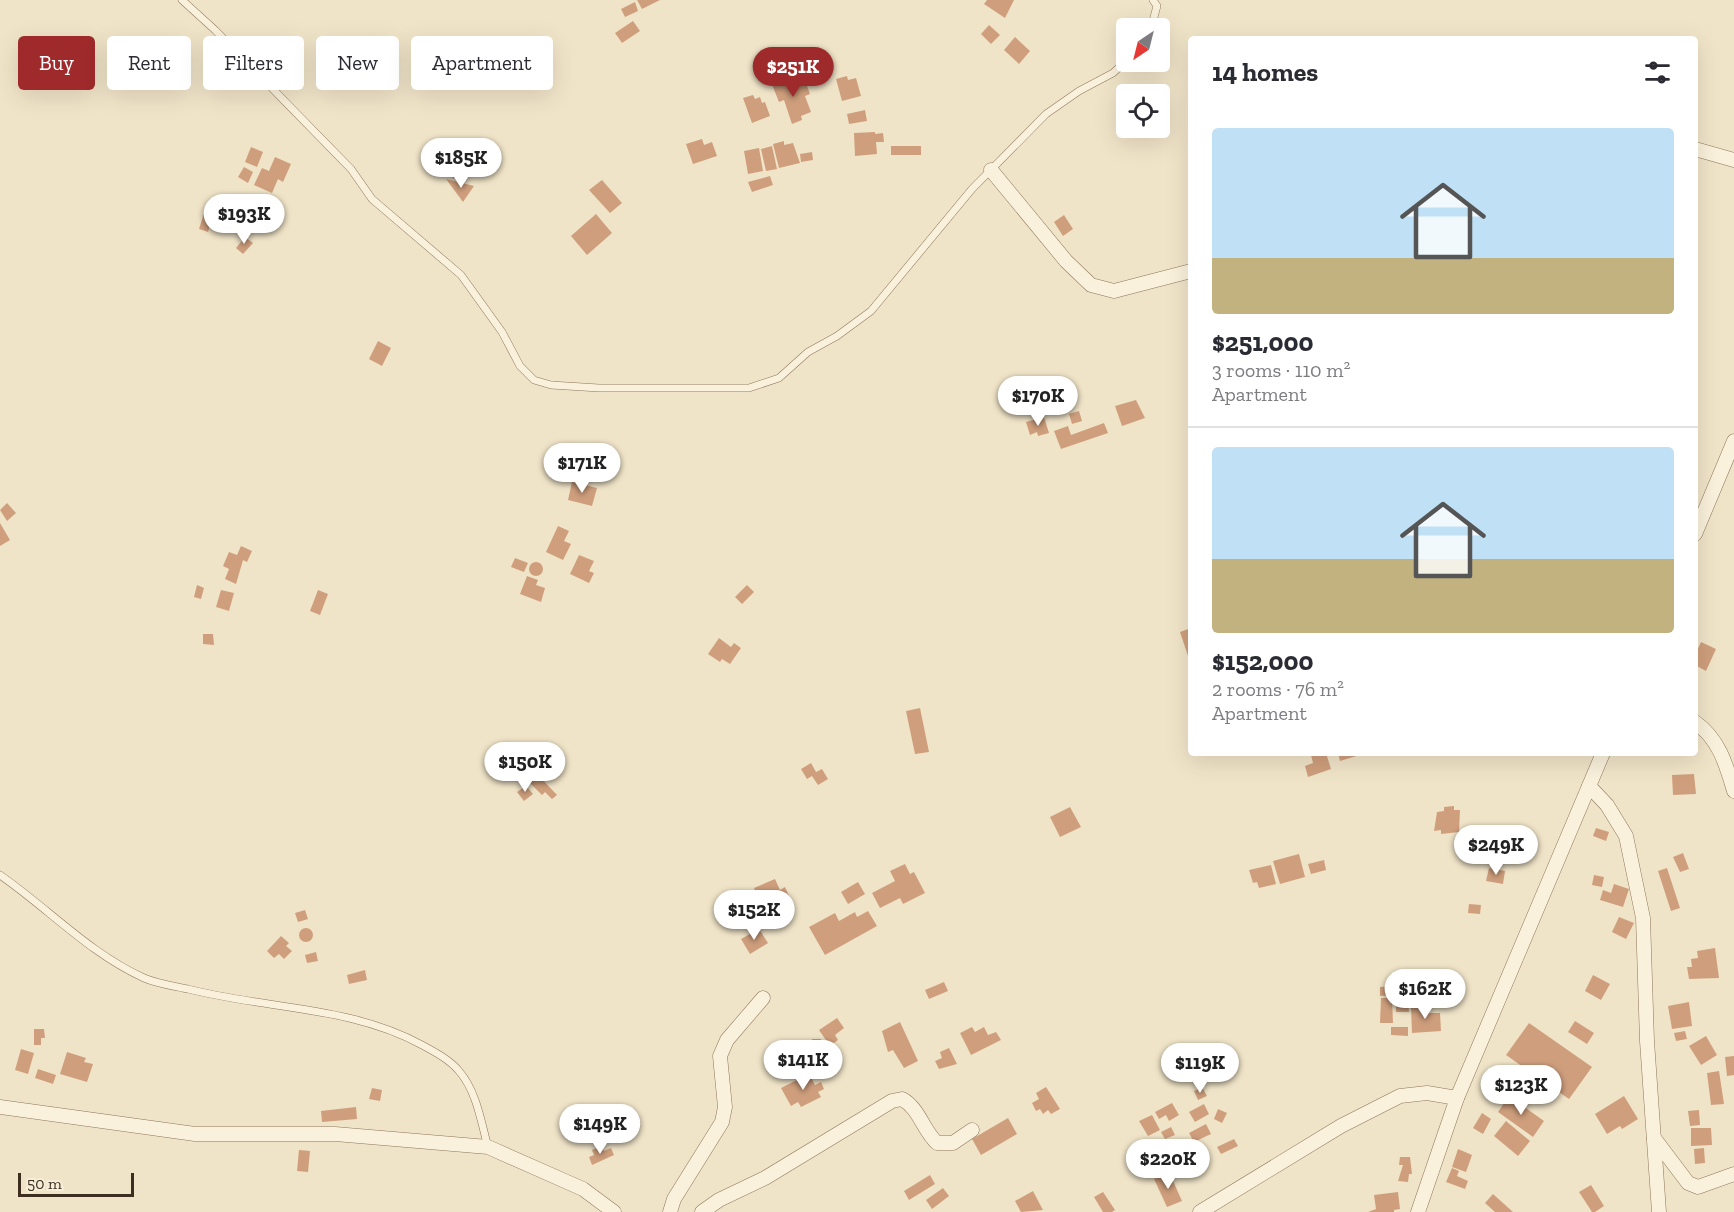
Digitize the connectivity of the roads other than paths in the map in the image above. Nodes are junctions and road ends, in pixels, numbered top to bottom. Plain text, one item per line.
1 (182, 0) edge
2 (1153, 0) edge
3 (1154, 18) edge
4 (1116, 70) edge
5 (1698, 150) edge
6 (1734, 160) edge
7 (991, 170) junction
8 (1188, 272) edge
9 (1734, 441) edge
10 (1698, 527) edge
11 (1698, 725) edge
12 (1602, 756) edge
13 (1589, 786) junction
14 (1734, 791) edge
15 (0, 875) edge
16 (764, 998) dead end
17 (1457, 1098) junction
18 (0, 1107) edge
19 (972, 1130) dead end
20 (1654, 1137) junction
21 (488, 1147) junction
22 (1734, 1174) edge
23 (614, 1212) edge
24 (670, 1212) edge
25 (702, 1212) edge
26 (1200, 1212) edge
27 (1418, 1212) edge
28 (1659, 1212) edge

1 - 7 lane
2 - 3 lane
4 - 7 lane
5 - 6 street
7 - 8 street
9 - 10 street
11 - 14 street
12 - 13 street
13 - 17 street
13 - 20 street
15 - 21 lane
16 - 24 street
17 - 26 street
17 - 27 street
18 - 21 street
19 - 25 street
20 - 22 street
20 - 28 street
21 - 23 street

